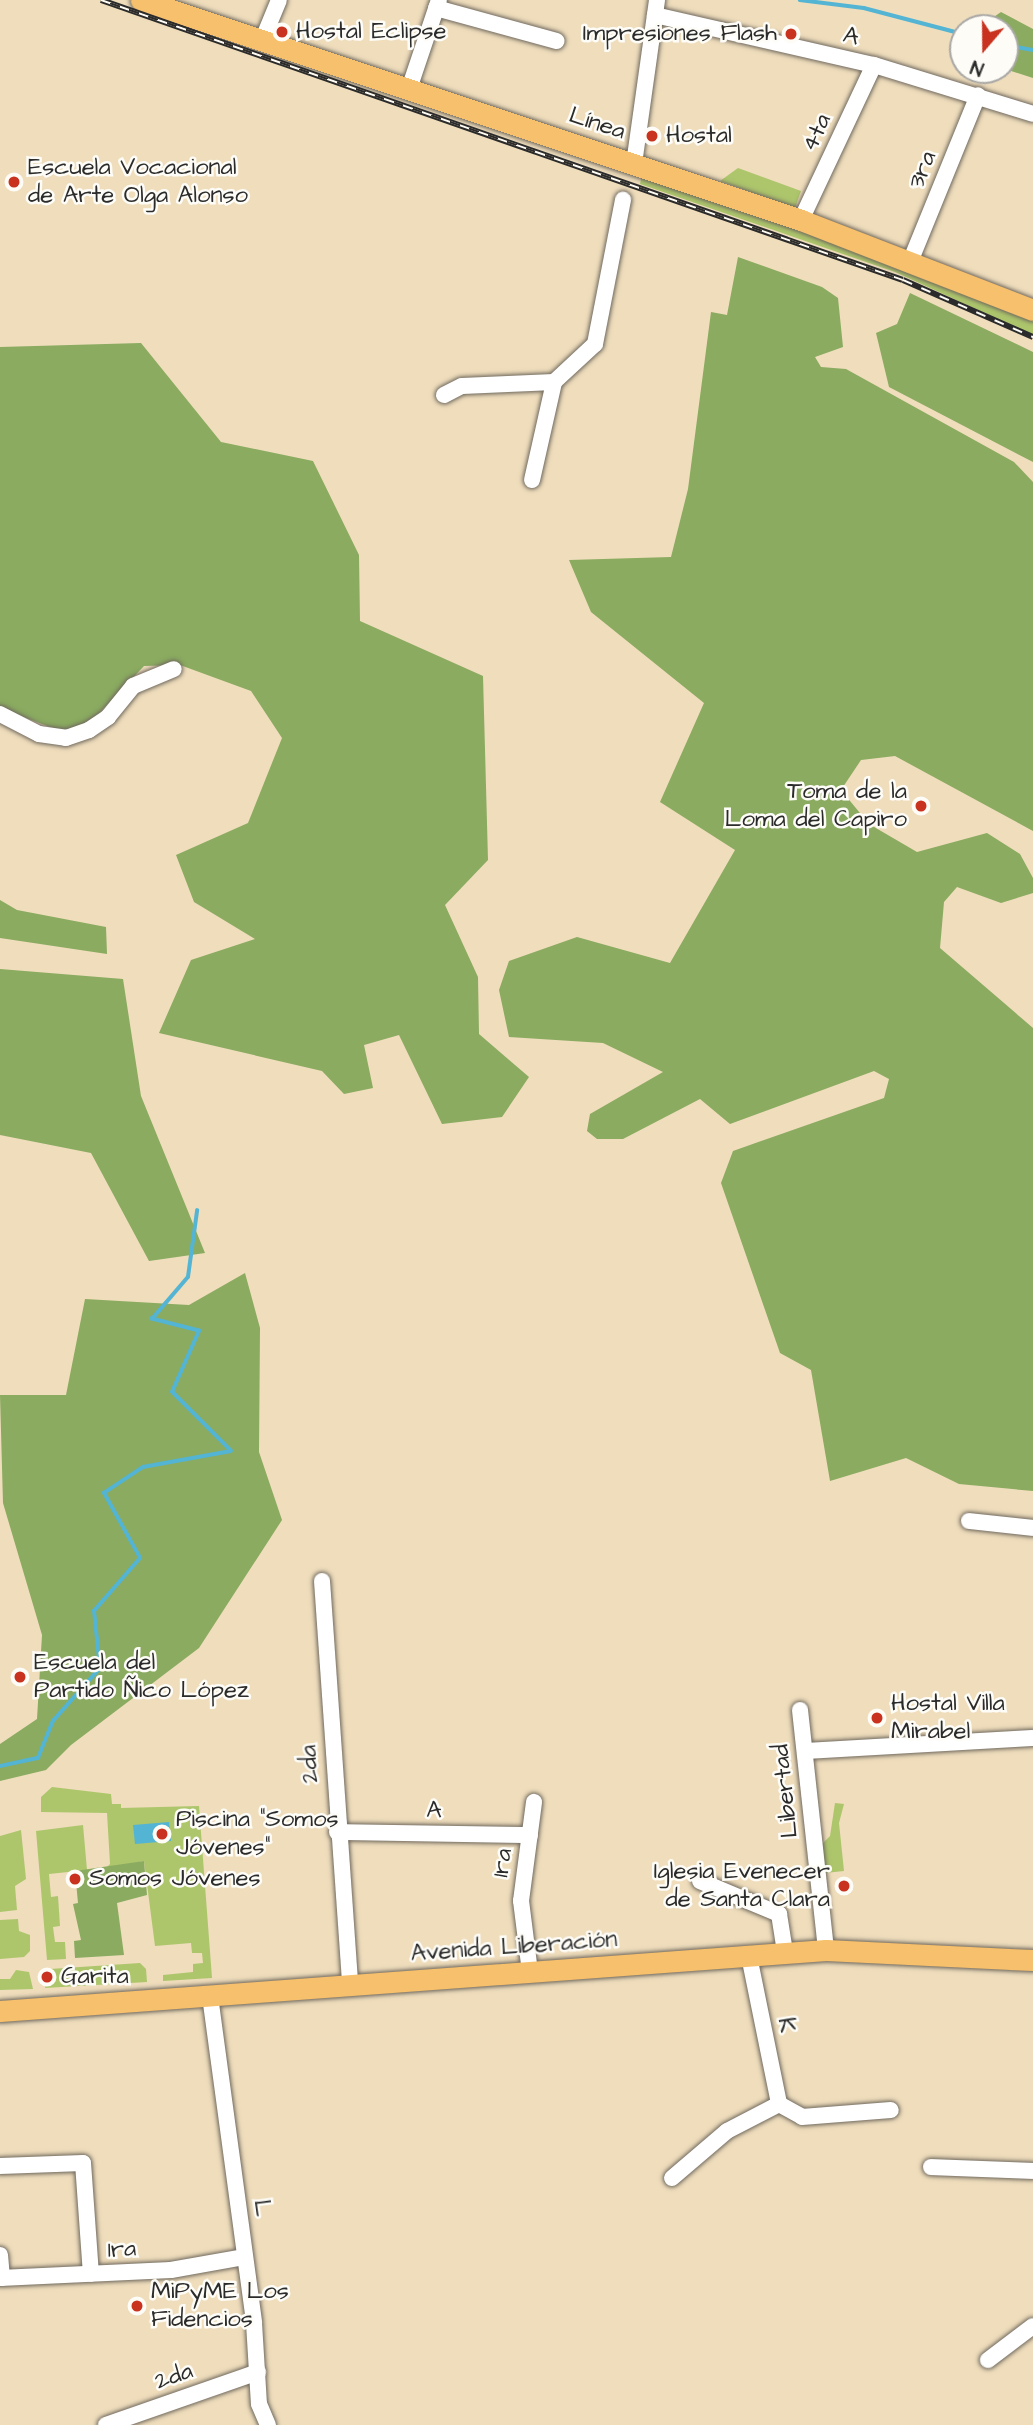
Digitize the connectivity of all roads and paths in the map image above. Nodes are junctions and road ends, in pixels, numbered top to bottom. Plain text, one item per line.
1 (141, 0) edge
2 (279, 0) edge
3 (437, 4) edge
4 (656, 8) edge
5 (262, 41) junction
6 (557, 41) dead end
7 (874, 65) junction
8 (409, 89) junction
9 (978, 95) junction
10 (1033, 114) edge
11 (634, 164) junction
12 (623, 200) dead end
13 (801, 220) junction
14 (910, 262) junction
15 (1033, 310) edge
16 (554, 382) junction
17 (444, 395) dead end
18 (532, 480) dead end
19 (174, 669) dead end
20 (0, 715) edge
21 (969, 1521) dead end
22 (1033, 1528) edge
23 (322, 1581) dead end
24 (800, 1710) dead end
25 (1033, 1738) edge
26 (805, 1751) junction
27 (534, 1802) dead end
28 (337, 1832) junction
29 (530, 1835) junction
30 (700, 1881) dead end
31 (826, 1950) junction
32 (785, 1953) junction
33 (749, 1956) junction
34 (1033, 1960) edge
35 (530, 1972) junction
36 (350, 1985) junction
37 (210, 1996) junction
38 (0, 2011) edge
39 (779, 2104) junction
40 (891, 2110) dead end
41 (0, 2166) edge
42 (931, 2167) dead end
43 (1033, 2171) edge
44 (672, 2178) dead end
45 (0, 2255) edge
46 (245, 2257) junction
47 (91, 2274) junction
48 (1, 2278) edge
49 (1033, 2326) edge
50 (988, 2360) dead end
51 (258, 2372) junction
52 (106, 2425) edge
53 (268, 2425) edge

1 - 5 main road, Línea
2 - 5 street
3 - 6 street
3 - 8 street
4 - 7 street, A
4 - 11 street
5 - 8 main road, Línea
7 - 9 street, A
7 - 13 street, 4ta
8 - 11 main road, Línea
9 - 10 street, A
9 - 14 street, 3ra
11 - 13 main road, Línea
12 - 16 street
13 - 14 main road, Línea
14 - 15 main road, Línea
16 - 17 street
16 - 18 street
19 - 20 street
21 - 22 street
23 - 28 street, 2da
24 - 26 street, Libertad
25 - 26 street
26 - 31 street, Libertad
27 - 29 street, 1ra
28 - 29 street, A
28 - 36 street, 2da
29 - 35 street, 1ra
30 - 32 street
31 - 32 main road, Avenida Liberación
31 - 34 main road, Avenida Liberación
32 - 33 main road, Avenida Liberación
33 - 35 main road, Avenida Liberación
33 - 39 street, K
35 - 36 main road, Avenida Liberación
36 - 37 main road, Avenida Liberación
37 - 38 main road, Avenida Liberación
37 - 46 street, L
39 - 40 street
39 - 44 street
41 - 47 street
42 - 43 street
45 - 48 street
46 - 47 street, 1ra
46 - 51 street, L
47 - 48 street, 1ra
49 - 50 street
51 - 52 street, 2da
51 - 53 street, L

